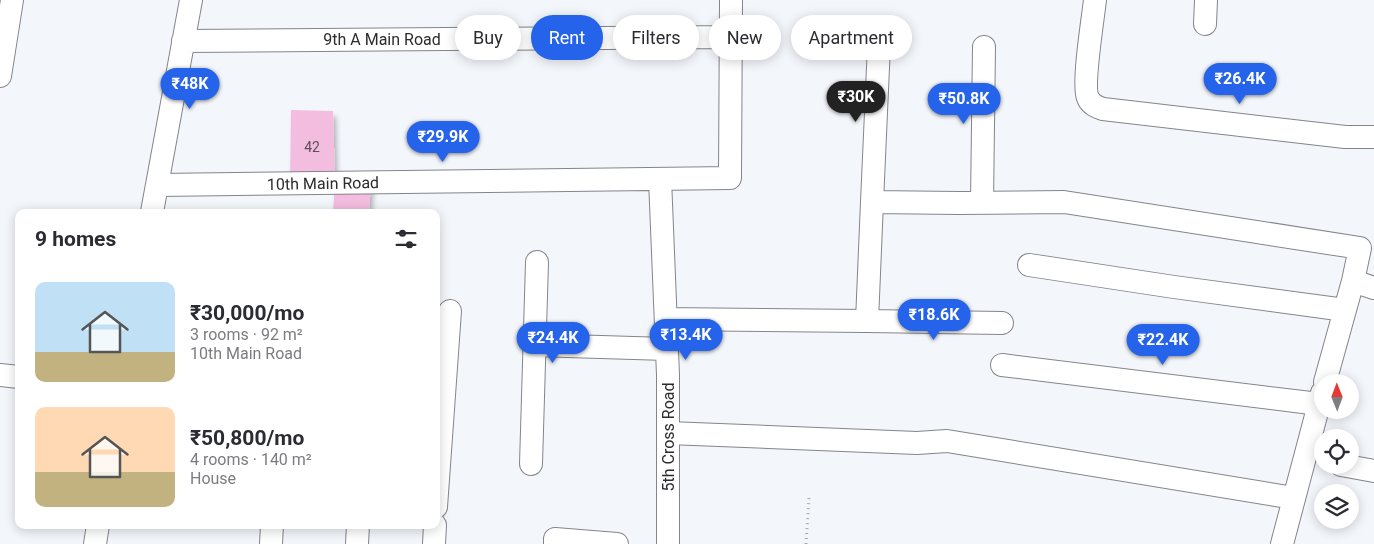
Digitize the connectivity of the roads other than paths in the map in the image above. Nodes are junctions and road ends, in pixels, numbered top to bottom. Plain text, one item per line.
1 (12, 0) edge
2 (191, 0) edge
3 (731, 0) edge
4 (1095, 0) edge
5 (1206, 0) edge
6 (731, 15) edge
7 (1205, 24) dead end
8 (709, 37) edge
9 (184, 40) junction
10 (984, 47) dead end
11 (731, 60) edge
12 (878, 60) edge
13 (0, 76) edge
14 (1374, 136) edge
15 (660, 180) junction
16 (157, 185) junction
17 (872, 202) junction
18 (982, 203) junction
19 (153, 209) edge
20 (537, 262) dead end
21 (1029, 265) dead end
22 (1364, 285) edge
23 (1345, 310) junction
24 (450, 311) dead end
25 (666, 319) junction
26 (867, 321) junction
27 (1002, 323) dead end
28 (534, 345) junction
29 (667, 349) junction
30 (1002, 365) dead end
31 (1327, 374) edge
32 (0, 375) edge
33 (15, 377) edge
34 (1314, 397) edge
35 (1318, 419) edge
36 (668, 434) junction
37 (440, 451) edge
38 (1313, 460) edge
39 (531, 464) dead end
40 (1359, 469) edge
41 (1374, 472) edge
42 (1294, 498) junction
43 (97, 529) edge
44 (272, 529) edge
45 (358, 529) edge
46 (435, 529) edge
47 (555, 541) edge
48 (95, 544) edge
49 (271, 544) edge
50 (357, 544) edge
51 (434, 544) edge
52 (617, 544) edge
53 (668, 544) edge
54 (1282, 544) edge

1 - 13 street
2 - 9 street
3 - 6 street
4 - 14 street
5 - 7 street
8 - 9 street, 9th A Main Road
9 - 16 street
10 - 18 street
11 - 15 street, 10th Main Road
12 - 17 street
15 - 16 street, 10th Main Road
15 - 25 street, 5th Cross Road
16 - 19 street
17 - 18 street
17 - 26 street
18 - 22 street
20 - 28 street
21 - 23 street
22 - 23 street
23 - 31 street
24 - 37 street
25 - 26 street
25 - 29 street, 5th Cross Road
26 - 27 street
28 - 29 street
28 - 39 street
29 - 36 street, 5th Cross Road
30 - 34 street
32 - 33 street
35 - 38 street
36 - 42 street
36 - 53 street, 5th Cross Road
38 - 42 street
40 - 41 street
42 - 54 street
43 - 48 street
44 - 49 street
45 - 50 street
46 - 51 street
47 - 52 street

